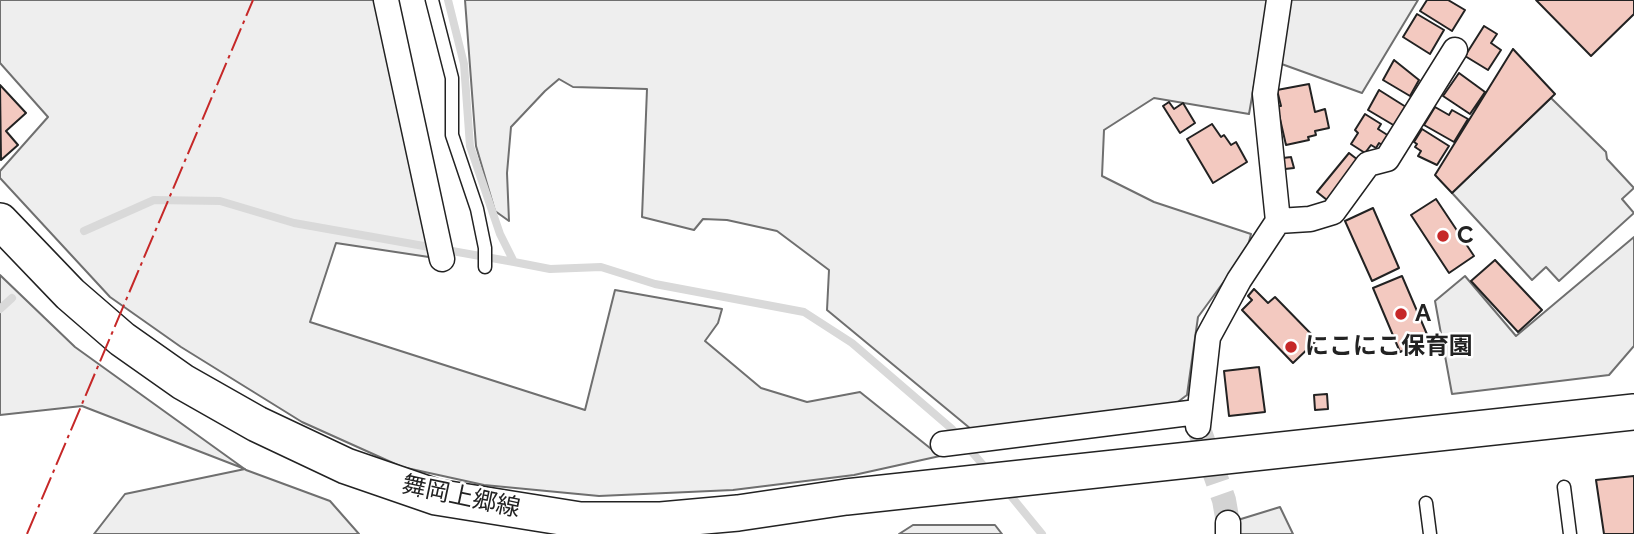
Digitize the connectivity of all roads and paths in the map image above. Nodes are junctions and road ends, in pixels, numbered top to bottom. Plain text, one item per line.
1 (386, 0) edge
2 (432, 0) edge
3 (1279, 0) edge
4 (1455, 50) dead end
5 (1278, 220) junction
6 (0, 221) edge
7 (442, 258) dead end
8 (485, 266) dead end
9 (1634, 412) edge
10 (944, 444) dead end
11 (1564, 487) dead end
12 (1426, 503) dead end
13 (1430, 534) edge
14 (1570, 534) edge

1 - 7 street
2 - 8 lane
3 - 5 street
4 - 5 street
5 - 10 street
6 - 9 street, 舞岡上郷線
11 - 14 lane
12 - 13 lane

